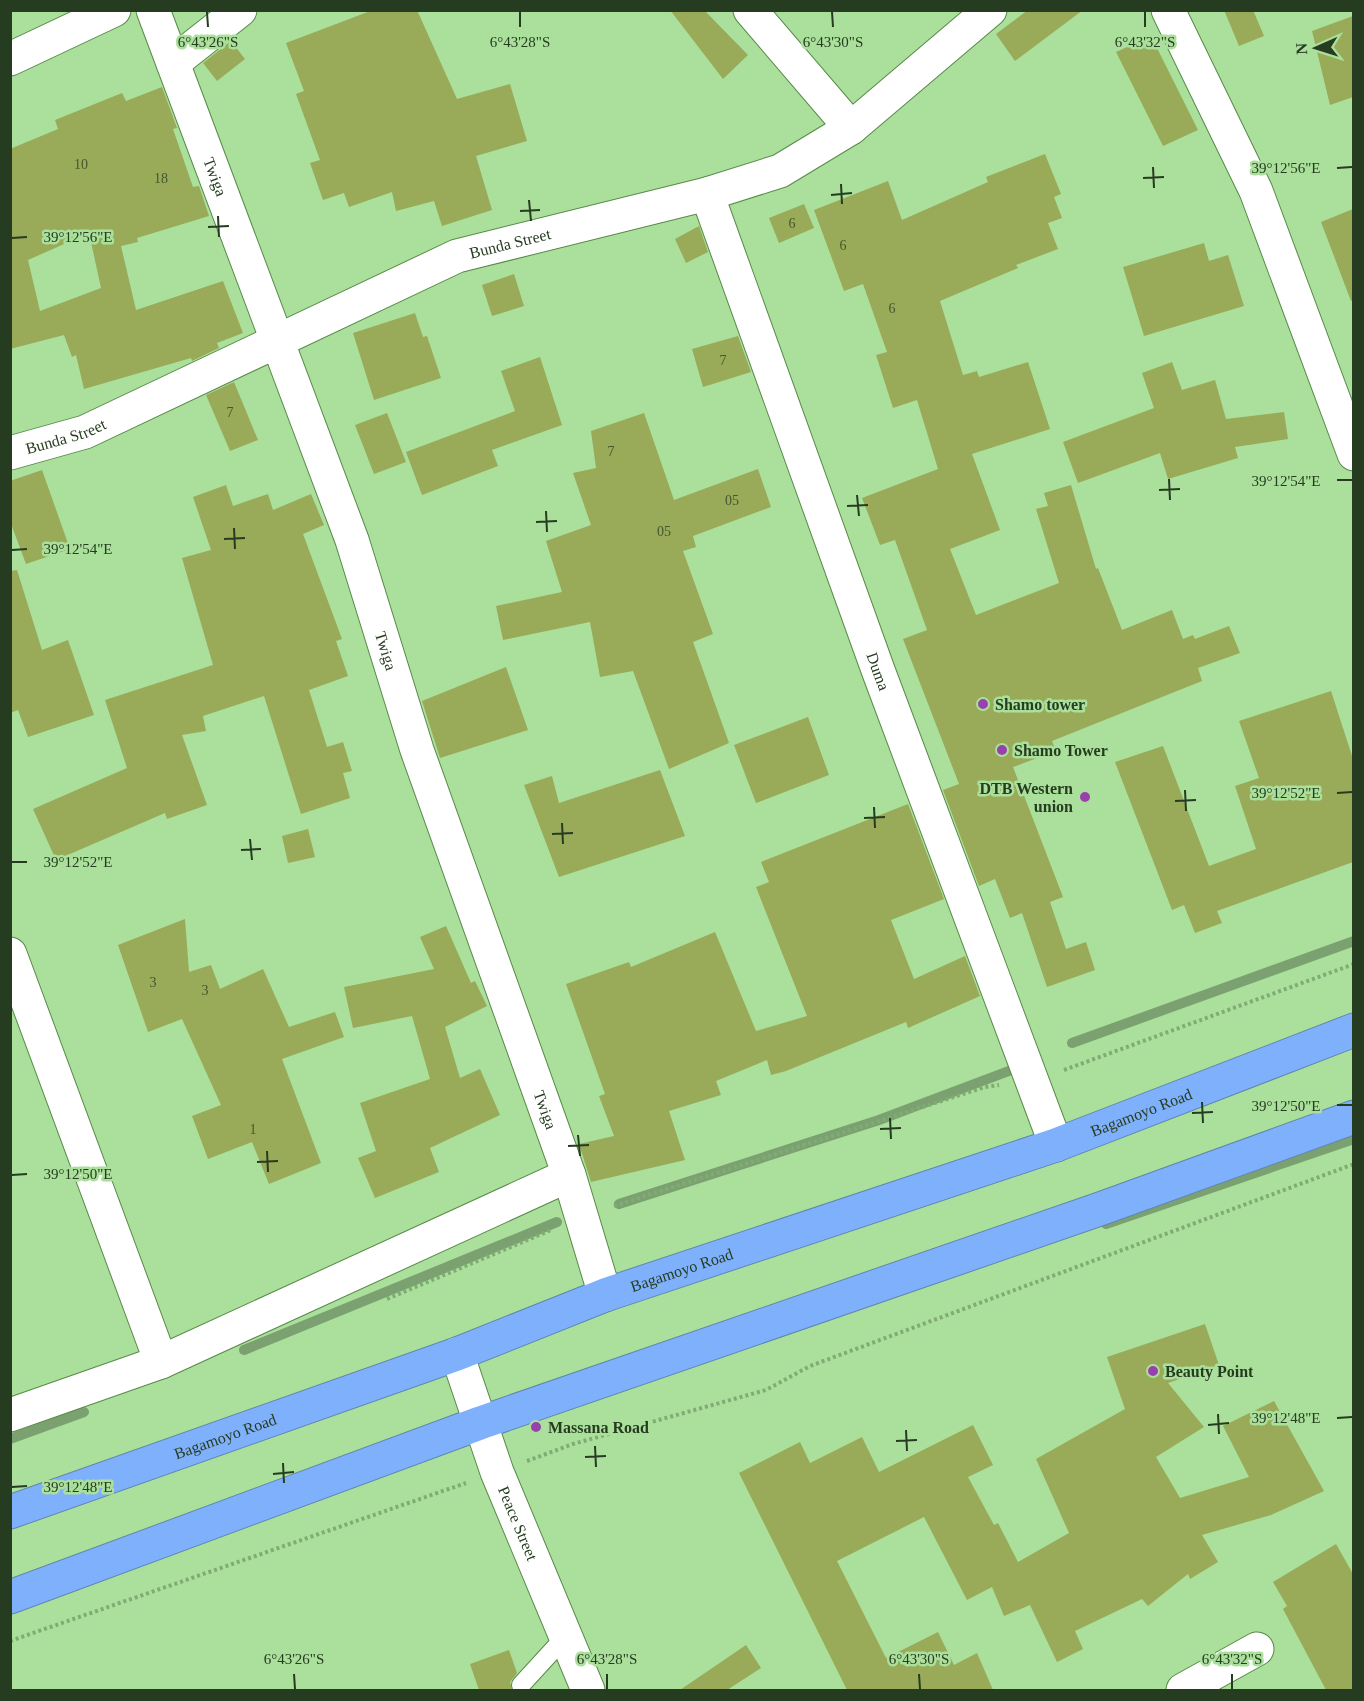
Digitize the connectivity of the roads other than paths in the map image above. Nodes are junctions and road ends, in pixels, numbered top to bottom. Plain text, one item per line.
1 (114, 10) edge
2 (153, 10) edge
3 (240, 10) edge
4 (750, 10) edge
5 (990, 10) edge
6 (1168, 10) edge
7 (10, 59) edge
8 (173, 63) junction
9 (851, 128) junction
10 (707, 194) junction
11 (277, 339) junction
12 (10, 453) edge
13 (1353, 454) edge
14 (10, 954) edge
15 (1353, 1030) edge
16 (1353, 1117) edge
17 (1056, 1145) junction
18 (569, 1175) junction
19 (605, 1295) junction
20 (457, 1354) junction
21 (161, 1362) junction
22 (10, 1415) edge
23 (480, 1423) junction
24 (10, 1512) edge
25 (10, 1597) edge
26 (565, 1637) junction
27 (1257, 1649) dead end
28 (521, 1685) dead end
29 (588, 1690) edge
30 (1183, 1690) edge

1 - 7 street
2 - 8 street, Twiga
3 - 8 street
4 - 9 street
5 - 9 street, Bunda Street
6 - 13 street
8 - 11 street, Twiga
9 - 10 street, Bunda Street
10 - 11 street, Bunda Street
10 - 17 street, Duma
11 - 12 street, Bunda Street
11 - 18 street, Twiga
14 - 21 street
15 - 17 highway, Bagamoyo Road
16 - 23 highway
17 - 19 highway, Bagamoyo Road
18 - 19 street, Twiga
18 - 21 street
19 - 20 highway, Bagamoyo Road
20 - 23 street, Peace Street
20 - 24 highway, Bagamoyo Road
21 - 22 street
23 - 25 highway
23 - 26 street, Peace Street
26 - 28 lane
26 - 29 street, Peace Street
27 - 30 street

